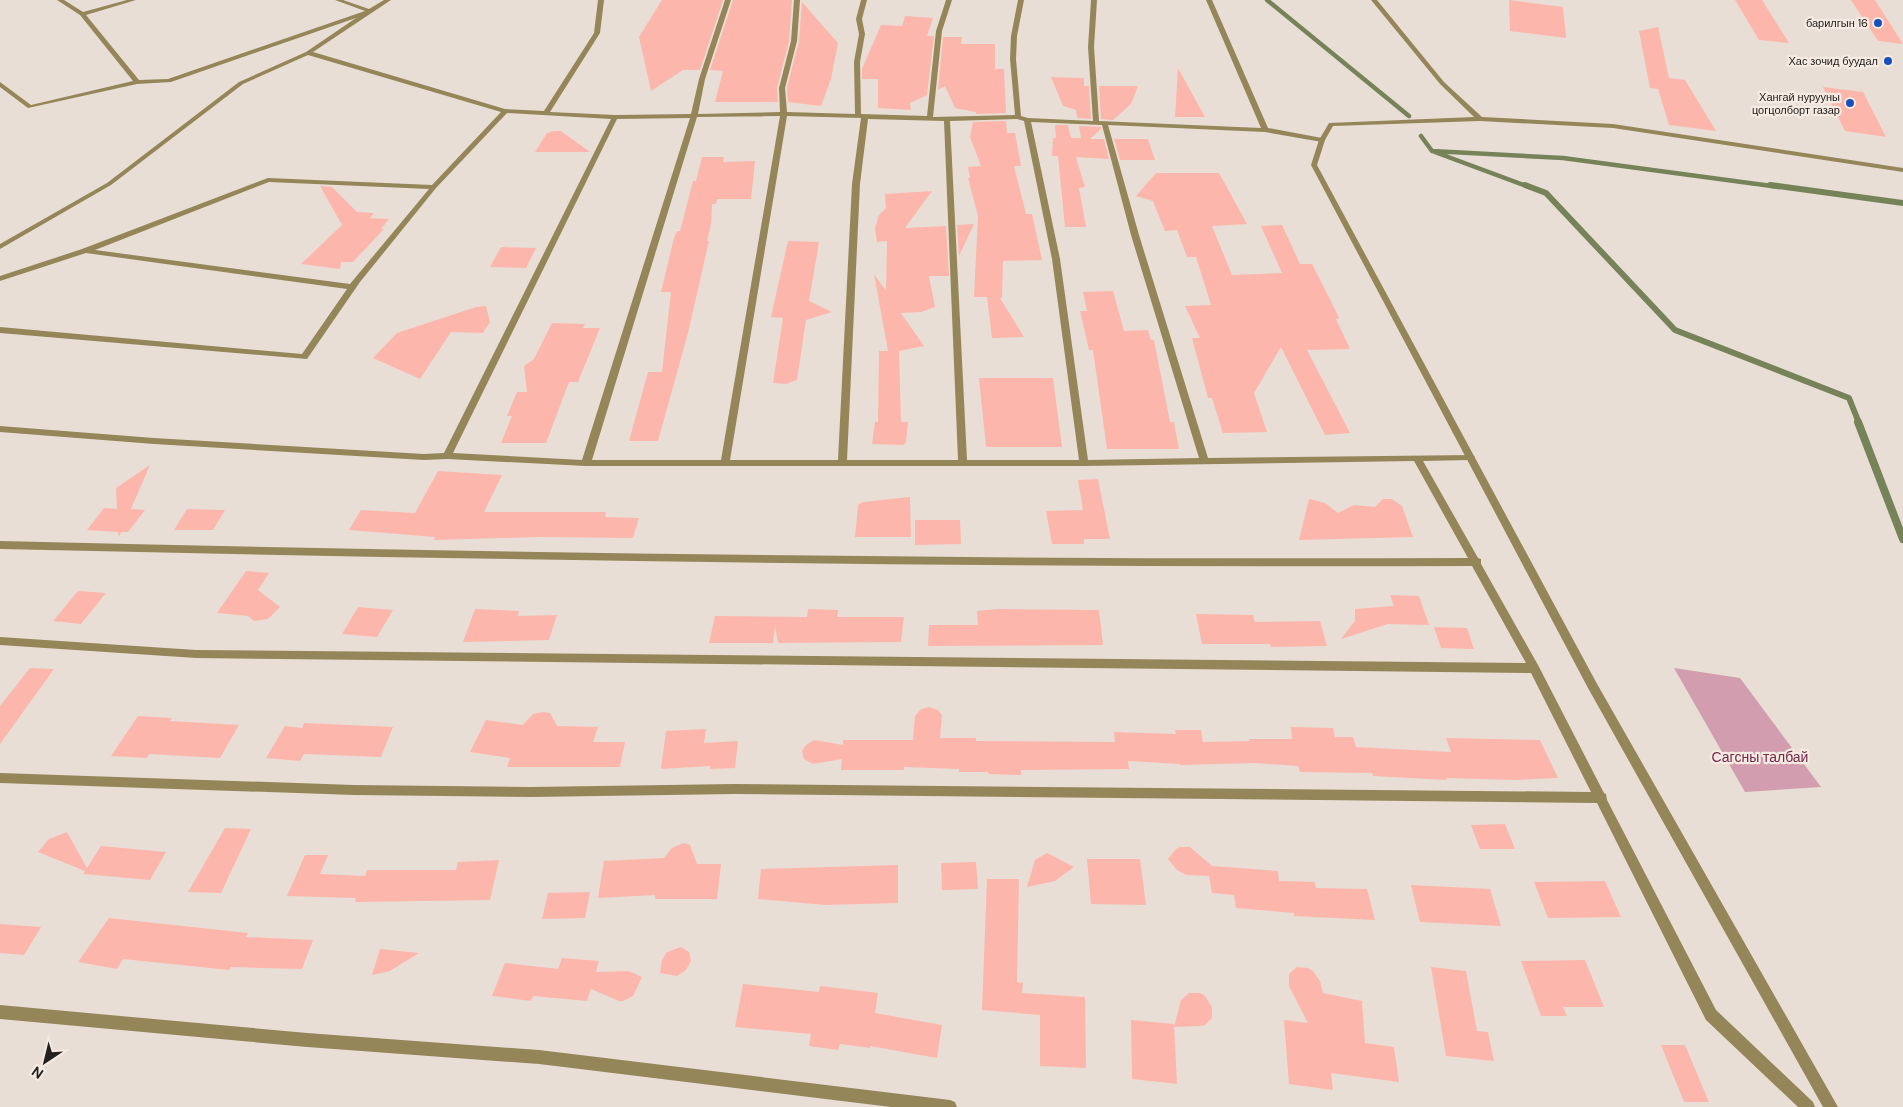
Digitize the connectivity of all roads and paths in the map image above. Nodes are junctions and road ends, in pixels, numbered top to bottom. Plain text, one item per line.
1 (60, 0) edge
2 (133, 0) edge
3 (338, 0) edge
4 (388, 0) edge
5 (601, 0) edge
6 (728, 0) edge
7 (797, 0) edge
8 (864, 0) edge
9 (949, 0) edge
10 (1021, 0) edge
11 (1094, 0) edge
12 (1209, 0) edge
13 (1374, 0) edge
14 (370, 11) junction
15 (82, 14) junction
16 (308, 52) junction
17 (137, 82) junction
18 (0, 84) edge
19 (505, 111) junction
20 (545, 114) junction
21 (784, 114) junction
22 (694, 116) junction
23 (861, 116) junction
24 (615, 117) junction
25 (930, 117) junction
26 (1018, 117) junction
27 (947, 119) junction
28 (1027, 120) junction
29 (1480, 120) junction
30 (1100, 121) junction
31 (1265, 130) junction
32 (1322, 140) junction
33 (1903, 170) edge
34 (434, 187) junction
35 (0, 247) edge
36 (85, 251) junction
37 (0, 279) edge
38 (352, 288) junction
39 (0, 330) edge
40 (0, 429) edge
41 (447, 456) junction
42 (1470, 457) junction
43 (1417, 458) junction
44 (1205, 462) junction
45 (586, 463) junction
46 (725, 463) junction
47 (842, 463) junction
48 (963, 463) junction
49 (1084, 463) junction
50 (0, 545) edge
51 (1476, 562) junction
52 (0, 640) edge
53 (1534, 668) junction
54 (0, 778) edge
55 (1602, 798) junction
56 (0, 1012) edge
57 (950, 1107) edge
58 (1808, 1107) edge
59 (1831, 1107) edge

1 - 15 street
2 - 15 street
3 - 14 street
4 - 14 street
5 - 20 street
6 - 22 street
7 - 21 street
8 - 23 street
9 - 25 street
10 - 26 street
11 - 30 street
12 - 31 street
13 - 29 street
14 - 16 street
14 - 17 street
15 - 17 street
16 - 19 street
16 - 35 street
17 - 18 street
19 - 20 street
19 - 34 street
20 - 24 street
21 - 22 street
21 - 23 street
21 - 46 street
22 - 24 street
22 - 45 street
23 - 25 street
23 - 47 street
24 - 41 street
25 - 27 street
26 - 27 street
26 - 28 street
27 - 48 street
28 - 30 street
28 - 49 street
29 - 32 street
29 - 33 street
30 - 31 street
30 - 44 street
31 - 32 street
32 - 42 street
34 - 36 street
34 - 38 street
36 - 37 street
36 - 38 street
38 - 39 street
40 - 41 street
41 - 45 street
42 - 43 street
42 - 59 street
43 - 44 street
43 - 51 street
44 - 49 street
45 - 46 street
46 - 47 street
47 - 48 street
48 - 49 street
50 - 51 street
51 - 53 street
52 - 53 street
53 - 55 street
54 - 55 street
55 - 58 street
56 - 57 street

